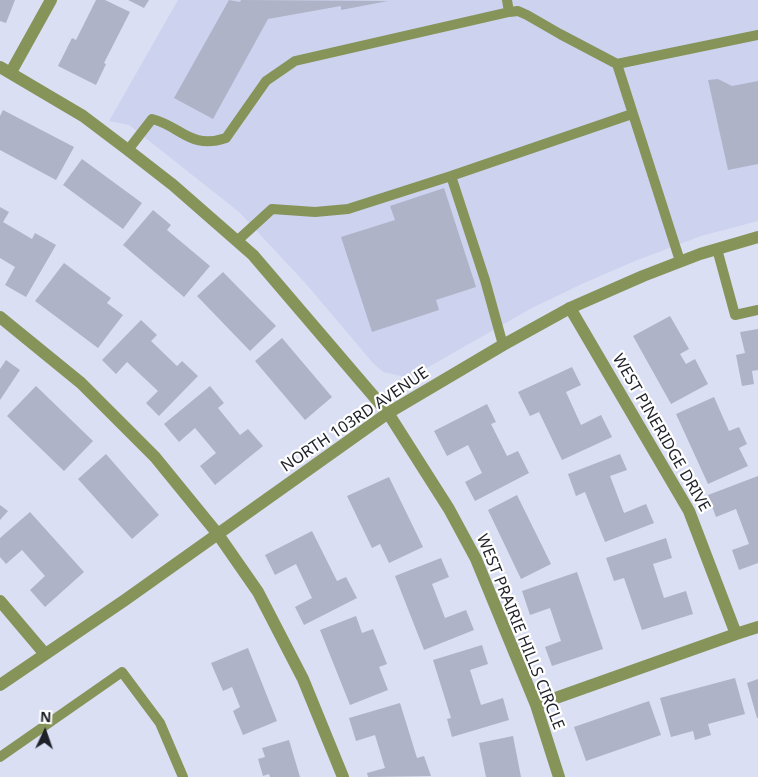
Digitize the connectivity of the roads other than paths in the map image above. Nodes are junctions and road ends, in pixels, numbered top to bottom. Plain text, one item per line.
1 (51, 0) edge
2 (507, 0) edge
3 (509, 12) junction
4 (758, 35) edge
5 (616, 64) junction
6 (5, 69) edge
7 (632, 114) junction
8 (128, 150) junction
9 (451, 176) junction
10 (758, 237) edge
11 (237, 241) junction
12 (717, 249) junction
13 (680, 261) junction
14 (570, 308) junction
15 (758, 310) edge
16 (0, 317) edge
17 (503, 344) junction
18 (388, 414) junction
19 (217, 533) junction
20 (0, 601) edge
21 (758, 626) edge
22 (736, 634) junction
23 (45, 654) junction
24 (0, 685) edge
25 (536, 706) junction
26 (0, 757) edge
27 (183, 777) edge
28 (343, 777) edge
29 (558, 777) edge

1 - 6 street
2 - 3 lane
3 - 5 lane
3 - 8 lane
4 - 5 lane
5 - 7 lane
6 - 8 street, WEST PRAIRIE HILLS CIRCLE
7 - 9 lane
7 - 13 lane
8 - 11 street, WEST PRAIRIE HILLS CIRCLE
9 - 11 lane
9 - 17 lane
10 - 12 street, NORTH 103RD AVENUE
11 - 18 street, WEST PRAIRIE HILLS CIRCLE
12 - 13 street, NORTH 103RD AVENUE
12 - 15 lane
13 - 14 street, NORTH 103RD AVENUE
14 - 17 street, NORTH 103RD AVENUE
14 - 22 street, WEST PINERIDGE DRIVE
16 - 19 street
17 - 18 street, NORTH 103RD AVENUE
18 - 19 street, NORTH 103RD AVENUE
18 - 25 street, WEST PRAIRIE HILLS CIRCLE
19 - 23 street, NORTH 103RD AVENUE
19 - 28 street
20 - 23 street
21 - 22 street
22 - 25 street
23 - 24 street, NORTH 103RD AVENUE
25 - 29 street, WEST PRAIRIE HILLS CIRCLE
26 - 27 lane

